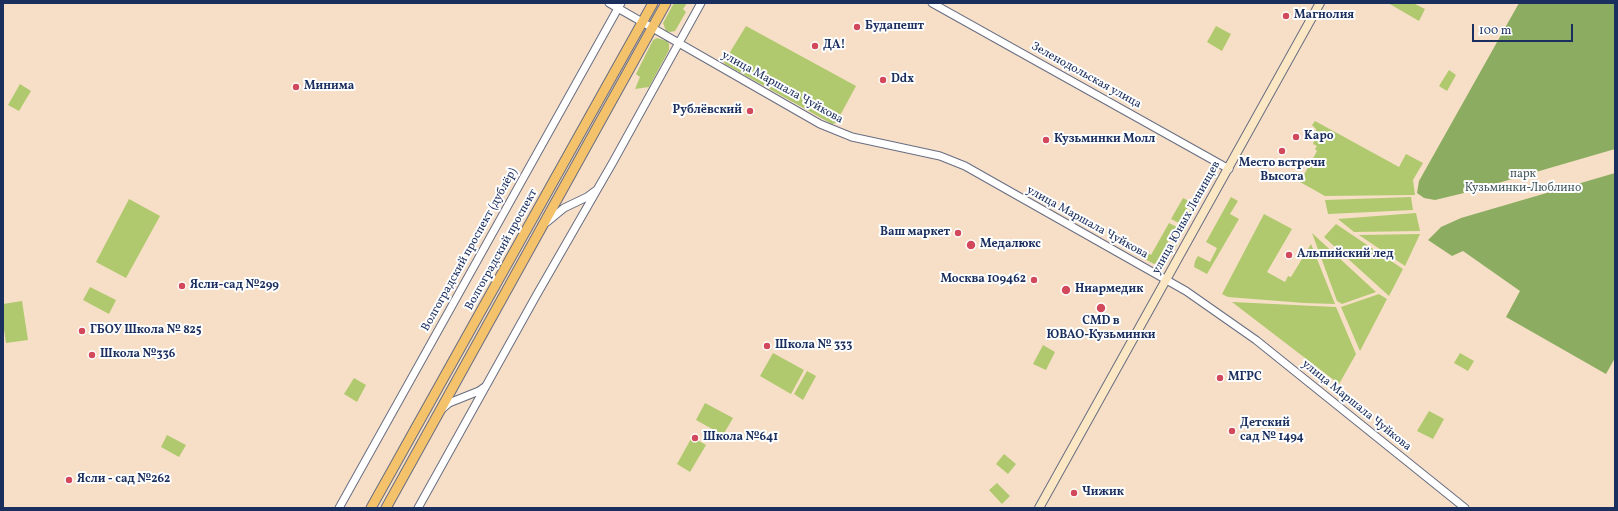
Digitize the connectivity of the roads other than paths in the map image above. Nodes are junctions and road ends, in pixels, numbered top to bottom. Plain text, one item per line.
1 (609, 3) edge
2 (653, 3) edge
3 (666, 3) edge
4 (701, 3) edge
5 (932, 3) edge
6 (1320, 3) edge
7 (619, 6) edge
8 (643, 22) junction
9 (653, 28) junction
10 (679, 42) junction
11 (1229, 169) junction
12 (599, 187) junction
13 (541, 228) junction
14 (1167, 280) junction
15 (487, 385) junction
16 (439, 412) junction
17 (339, 508) edge
18 (371, 508) edge
19 (386, 508) edge
20 (418, 508) edge
21 (1039, 508) edge
22 (1465, 508) edge

1 - 7 street, улица Маршала Чуйкова
2 - 8 main road, Волгоградский проспект
3 - 9 main road, Волгоградский проспект
4 - 10 street
5 - 11 street, Зеленодольская улица
6 - 11 main road, улица Юных Ленинцев
7 - 8 street, улица Маршала Чуйкова
7 - 17 street, Волгоградский проспект (дублёр)
8 - 9 street, улица Маршала Чуйкова
8 - 18 main road, Волгоградский проспект
9 - 10 street, улица Маршала Чуйкова
9 - 13 main road, Волгоградский проспект
10 - 12 street
10 - 14 street, улица Маршала Чуйкова
11 - 14 main road, улица Юных Ленинцев
12 - 13 street
12 - 15 street
13 - 16 main road, Волгоградский проспект
14 - 21 main road, улица Юных Ленинцев
14 - 22 street, улица Маршала Чуйкова
15 - 16 street
15 - 20 street
16 - 19 main road, Волгоградский проспект

